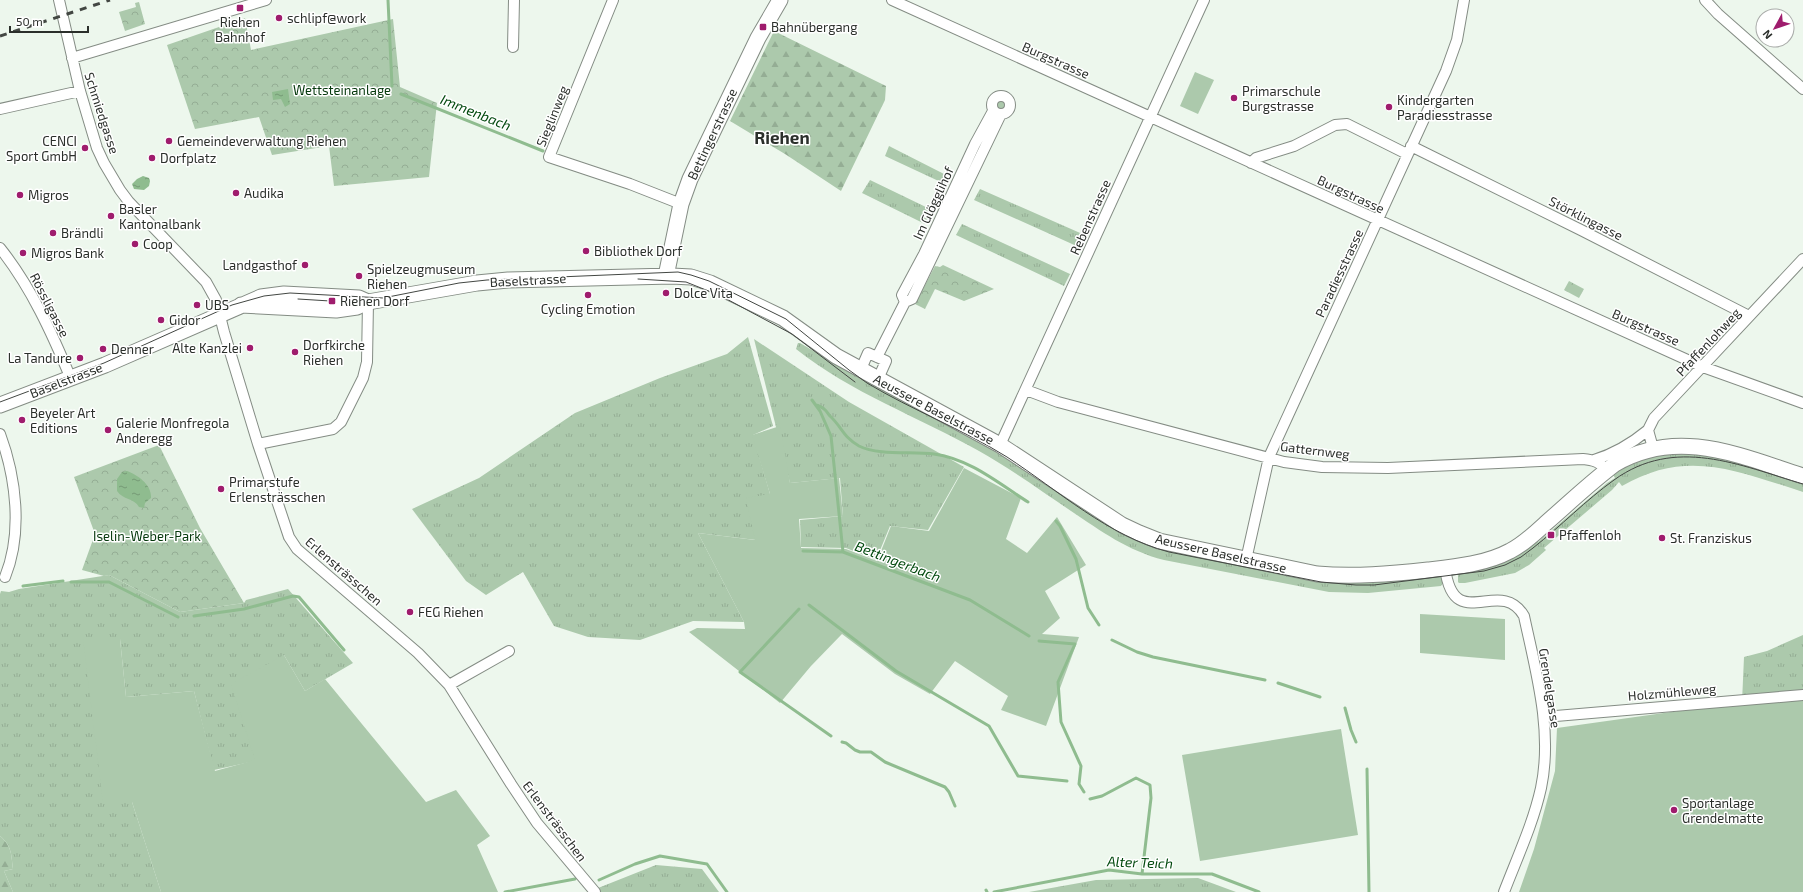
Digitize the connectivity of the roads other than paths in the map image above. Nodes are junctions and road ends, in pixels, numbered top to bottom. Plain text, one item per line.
1 (59, 0) edge
2 (266, 0) edge
3 (514, 0) edge
4 (613, 0) edge
5 (780, 0) edge
6 (892, 0) edge
7 (1204, 0) edge
8 (1464, 0) edge
9 (1705, 0) edge
10 (513, 47) dead end
11 (72, 58) junction
12 (1803, 89) edge
13 (80, 91) junction
14 (0, 109) edge
15 (996, 114) dead end
16 (1150, 117) junction
17 (1409, 150) junction
18 (1251, 162) junction
19 (681, 204) junction
20 (1378, 220) junction
21 (0, 248) edge
22 (1803, 259) edge
23 (666, 276) junction
24 (368, 302) junction
25 (219, 314) junction
26 (1749, 316) junction
27 (877, 357) junction
28 (1702, 367) junction
29 (861, 370) junction
30 (72, 378) junction
31 (878, 379) junction
32 (1026, 390) junction
33 (1803, 403) edge
34 (0, 405) edge
35 (1648, 430) junction
36 (0, 434) edge
37 (258, 444) junction
38 (1000, 445) junction
39 (1653, 448) junction
40 (1269, 458) junction
41 (1594, 460) junction
42 (1607, 470) junction
43 (1803, 476) edge
44 (1246, 560) junction
45 (1445, 568) junction
46 (5, 577) dead end
47 (509, 651) dead end
48 (449, 685) junction
49 (1803, 694) edge
50 (1544, 717) junction
51 (593, 892) edge
52 (1504, 892) edge

1 - 11 street, Schmiedgasse
2 - 11 street
3 - 10 street
4 - 19 street, Sieglinweg
5 - 19 main road, Bettingerstrasse
6 - 16 street, Burgstrasse
7 - 16 street, Rebenstrasse
8 - 17 street, Paradiesstrasse
9 - 12 street
11 - 13 street, Schmiedgasse
13 - 14 street
13 - 25 street, Schmiedgasse
15 - 27 street, Im Glögglihof
16 - 18 street, Burgstrasse
16 - 32 street, Rebenstrasse
17 - 18 street, Störklingasse
17 - 20 street, Paradiesstrasse
17 - 26 street, Störklingasse
18 - 20 street, Burgstrasse
19 - 23 main road, Bettingerstrasse
20 - 28 street, Burgstrasse
20 - 40 street, Paradiesstrasse
21 - 30 street, Rössligasse
22 - 26 street, Pfaffenlohweg
23 - 24 main road, Baselstrasse
23 - 29 main road, Aeussere Baselstrasse
24 - 25 main road, Baselstrasse
24 - 37 street
25 - 30 main road, Baselstrasse
25 - 37 street, Erlensträsschen
26 - 28 street, Pfaffenlohweg
27 - 29 street
27 - 31 street
28 - 33 street, Burgstrasse
28 - 35 street, Pfaffenlohweg
29 - 31 main road, Aeussere Baselstrasse
30 - 34 main road, Baselstrasse
31 - 38 main road, Aeussere Baselstrasse
32 - 38 street, Rebenstrasse
32 - 40 street, Gatternweg
35 - 39 street
35 - 41 street, Pfaffenlohweg
36 - 46 street
37 - 48 street, Erlensträsschen
38 - 44 main road, Aeussere Baselstrasse
39 - 42 main road, Aeussere Baselstrasse
39 - 43 main road, Aeussere Baselstrasse
40 - 41 street, Gatternweg
40 - 44 street, Paradiesstrasse
41 - 42 street
42 - 45 main road, Aeussere Baselstrasse
44 - 45 main road, Aeussere Baselstrasse
45 - 50 street, Grendelgasse
47 - 48 street
48 - 51 street, Erlensträsschen
49 - 50 street, Holzmühleweg
50 - 52 street, Grendelgasse

